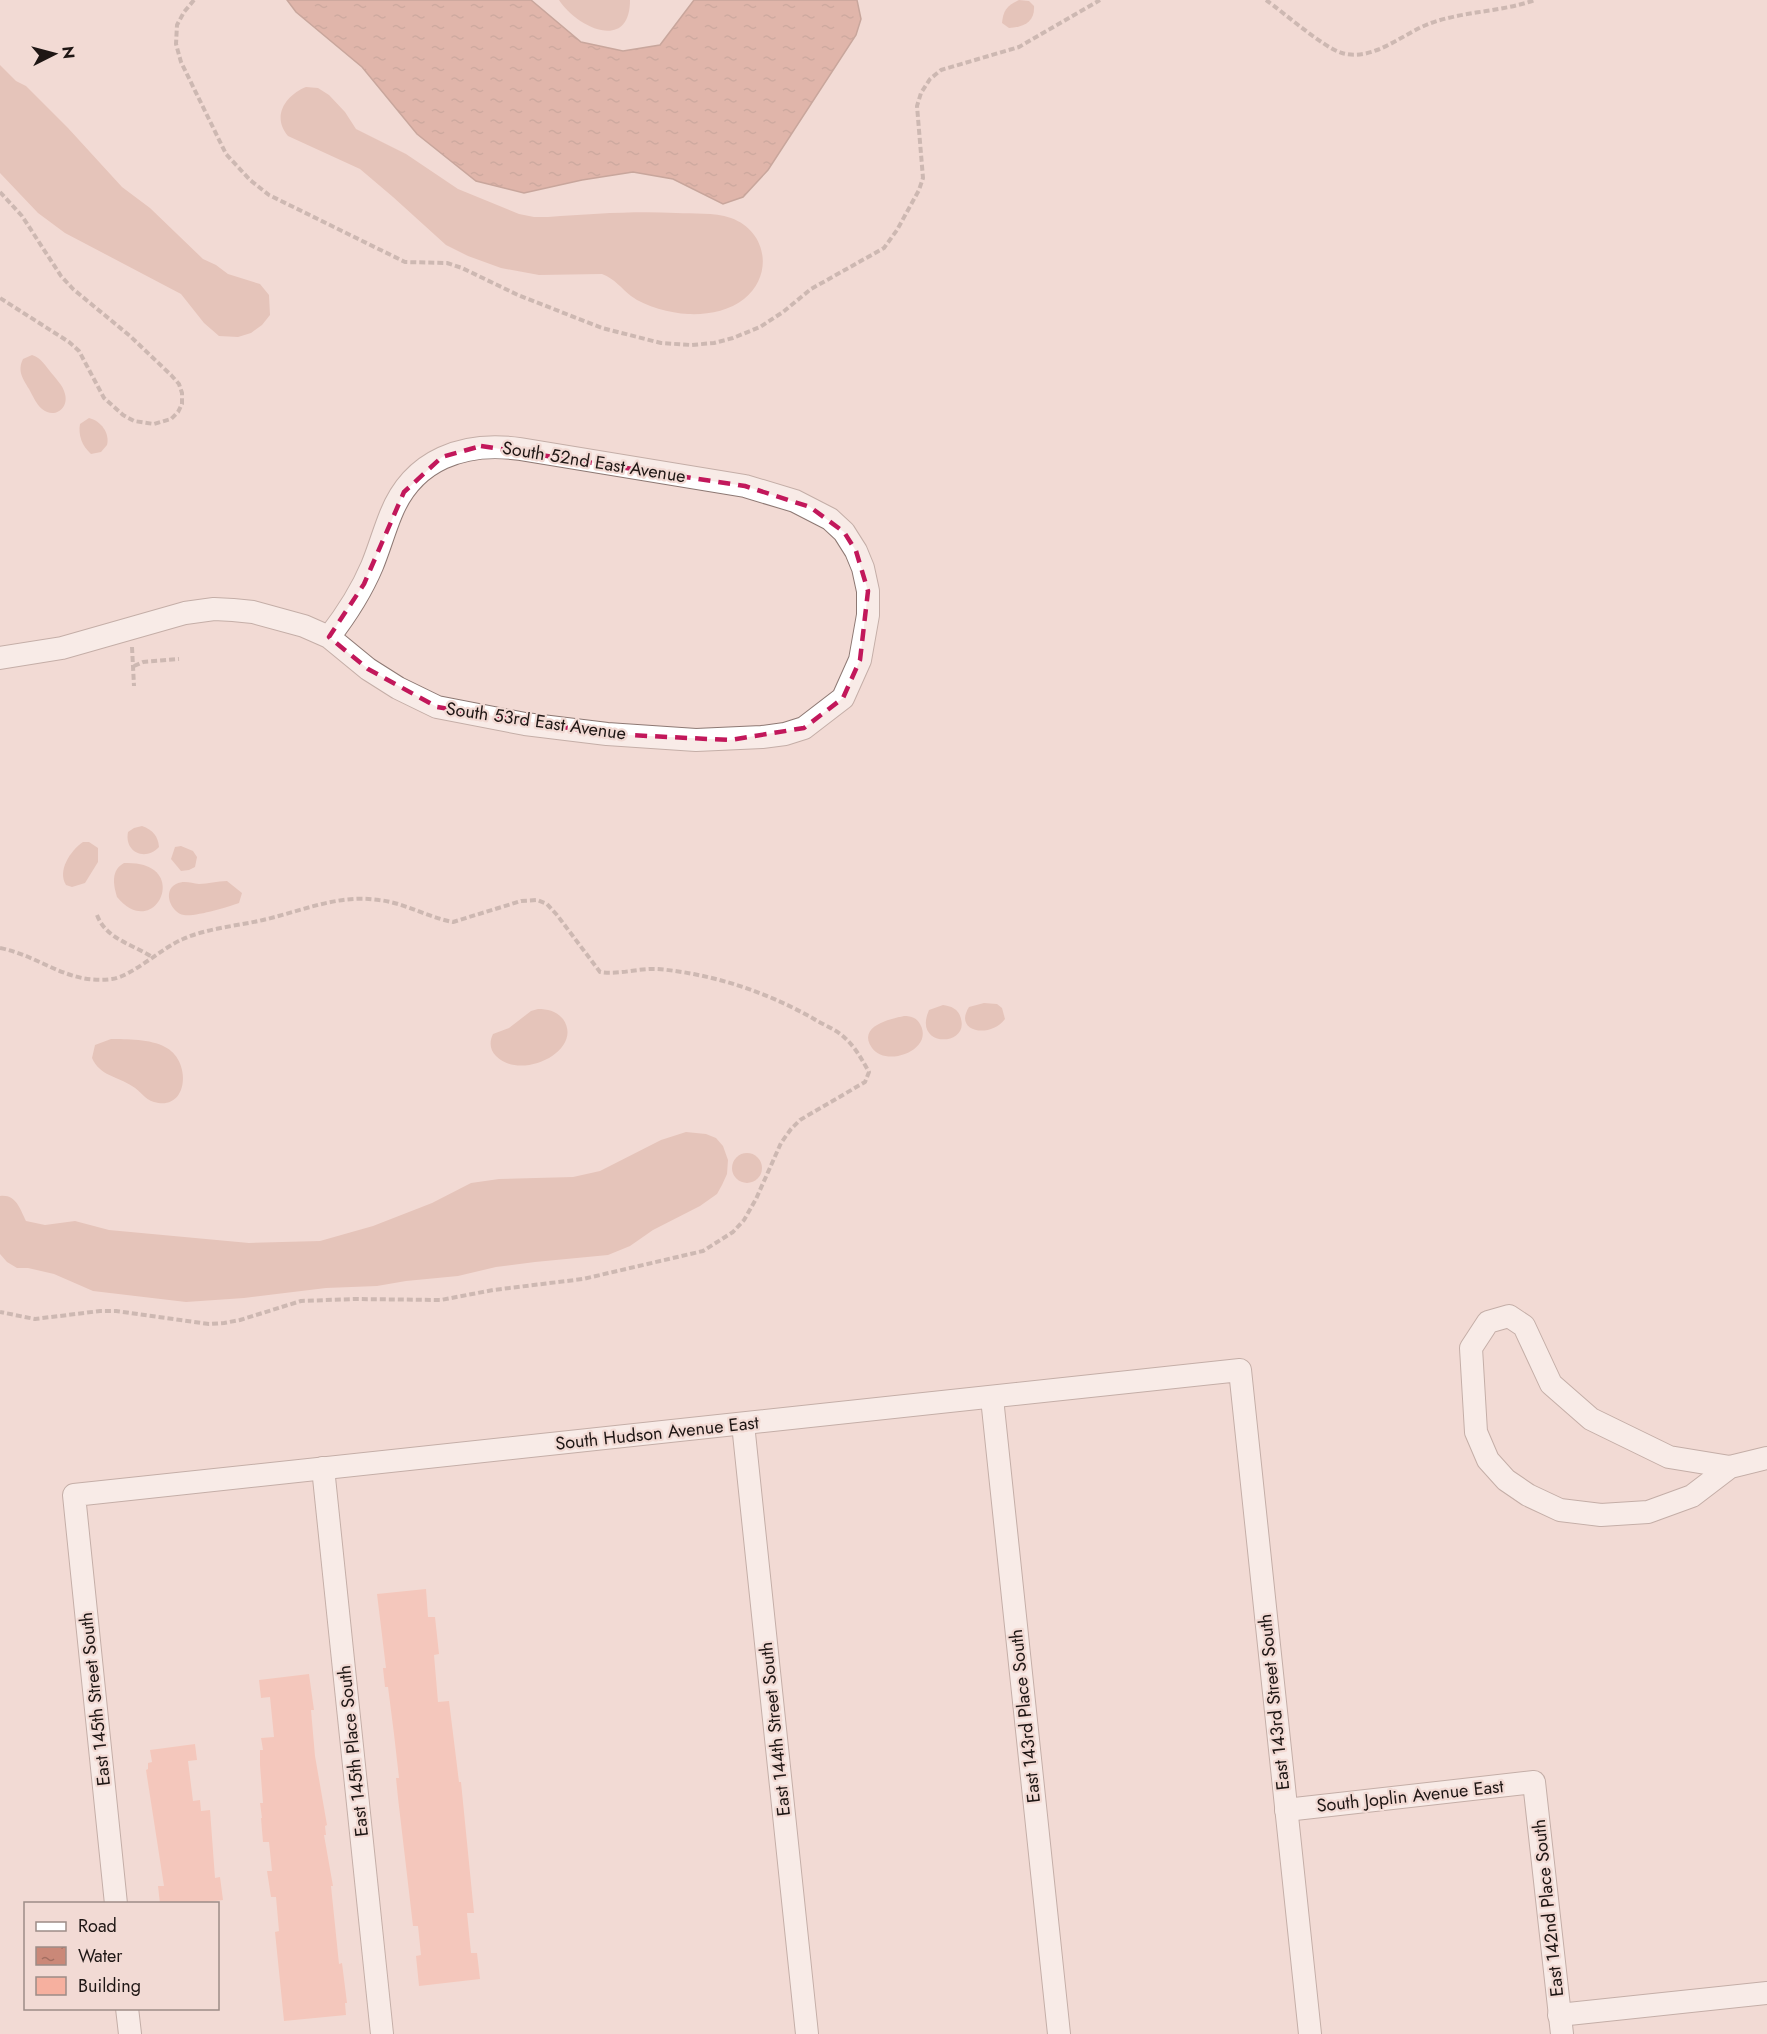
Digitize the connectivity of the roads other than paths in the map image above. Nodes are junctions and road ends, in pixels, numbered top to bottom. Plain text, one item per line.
1 (865, 634) joint
2 (329, 637) junction
3 (0, 658) edge
4 (1240, 1370) joint
5 (992, 1398) junction
6 (743, 1424) junction
7 (1767, 1458) edge
8 (1730, 1467) junction
9 (323, 1468) junction
10 (74, 1495) joint
11 (1534, 1782) joint
12 (1286, 1810) junction
13 (116, 1902) edge
14 (1767, 1993) edge
15 (127, 2010) edge
16 (1561, 2024) edge
17 (130, 2034) edge
18 (382, 2034) edge
19 (807, 2034) edge
20 (1059, 2034) edge
21 (1310, 2034) edge

1 - 2 street, South 53rd East Avenue
1 - 2 street, South 52nd East Avenue
2 - 3 street, South 53rd East Avenue
4 - 5 street, South Hudson Avenue East
4 - 12 street, East 143rd Street South
5 - 6 street, South Hudson Avenue East
5 - 20 street, East 143rd Place South
6 - 9 street, South Hudson Avenue East
6 - 19 street, East 144th Street South
7 - 8 street
8 - 8 street
9 - 10 street, South Hudson Avenue East
9 - 18 street, East 145th Place South
10 - 13 street, East 145th Street South
11 - 12 street, South Joplin Avenue East
11 - 16 street, East 142nd Place South
12 - 21 street, East 143rd Street South
14 - 16 street
15 - 17 street

